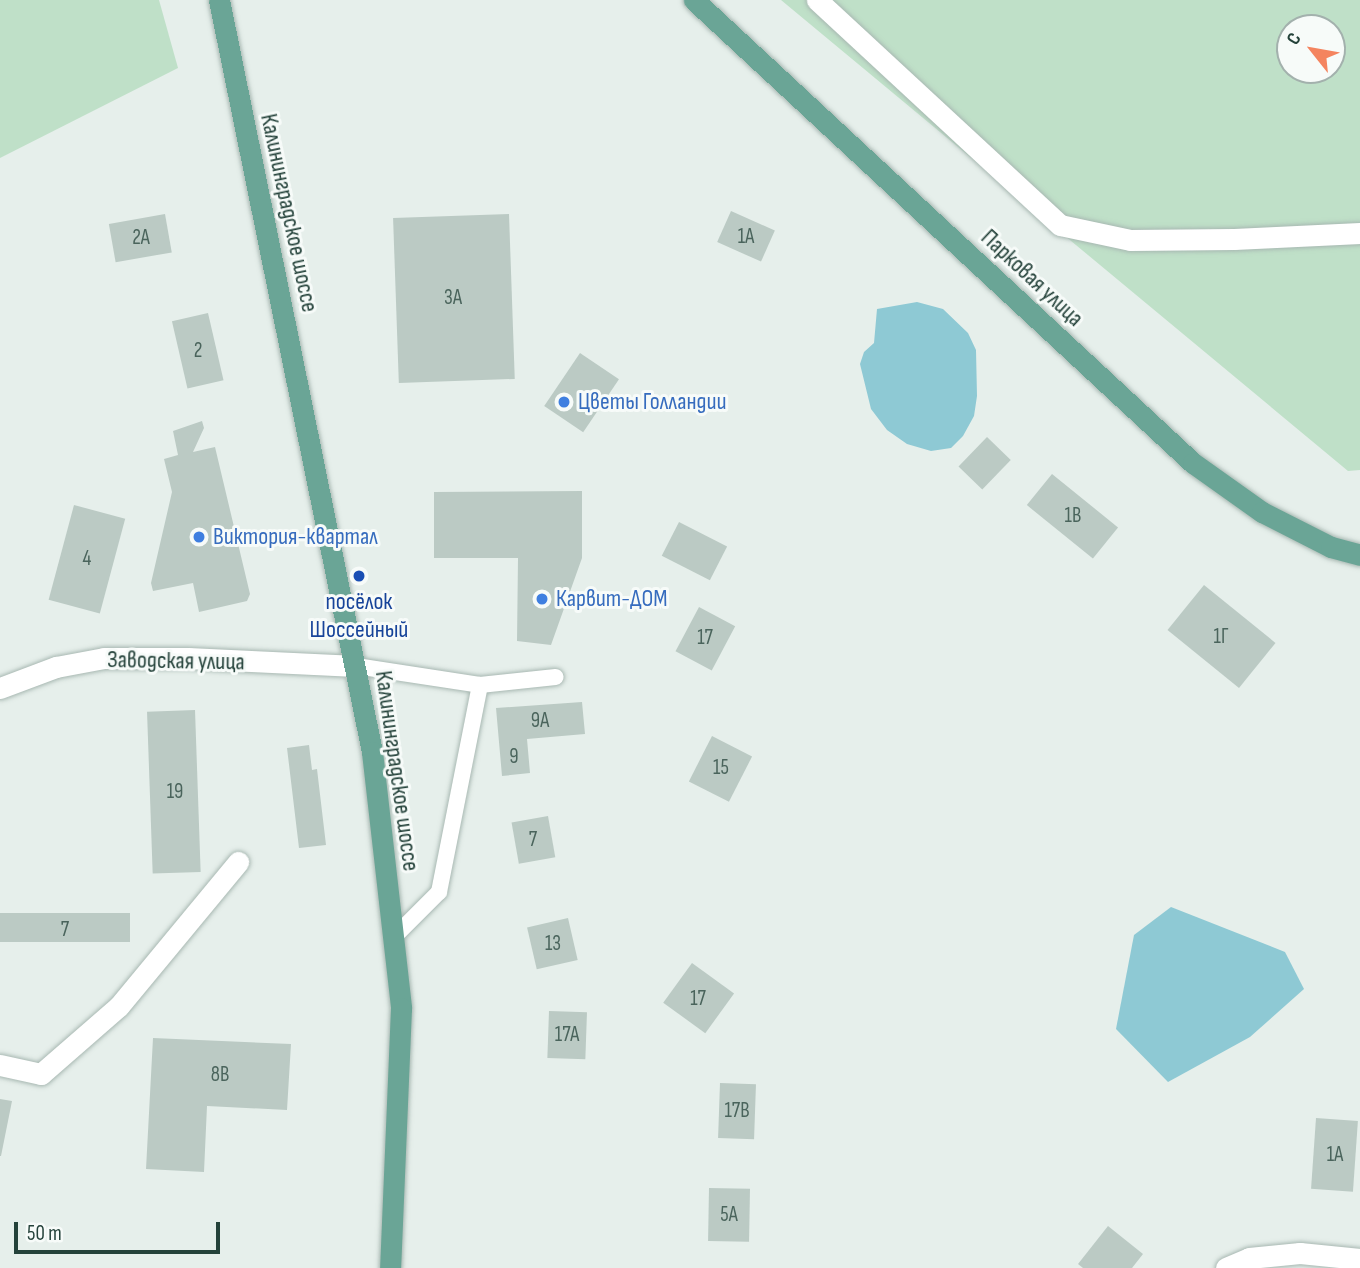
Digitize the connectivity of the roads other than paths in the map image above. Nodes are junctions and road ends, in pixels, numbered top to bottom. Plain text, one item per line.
1 (219, 0) edge
2 (694, 0) edge
3 (817, 0) edge
4 (1360, 233) edge
5 (1360, 555) edge
6 (356, 667) junction
7 (556, 677) dead end
8 (480, 685) junction
9 (0, 688) edge
10 (238, 862) dead end
11 (393, 937) junction
12 (0, 1065) edge
13 (1360, 1259) edge
14 (390, 1268) edge
15 (1226, 1268) edge

1 - 6 main road, Калининградское шоссе
2 - 5 main road, Парковая улица
3 - 4 street
6 - 8 lane
6 - 9 street, Заводская улица
6 - 11 main road, Калининградское шоссе
7 - 8 lane
8 - 11 lane
10 - 12 street
11 - 14 main road, Калининградское шоссе
13 - 15 street

